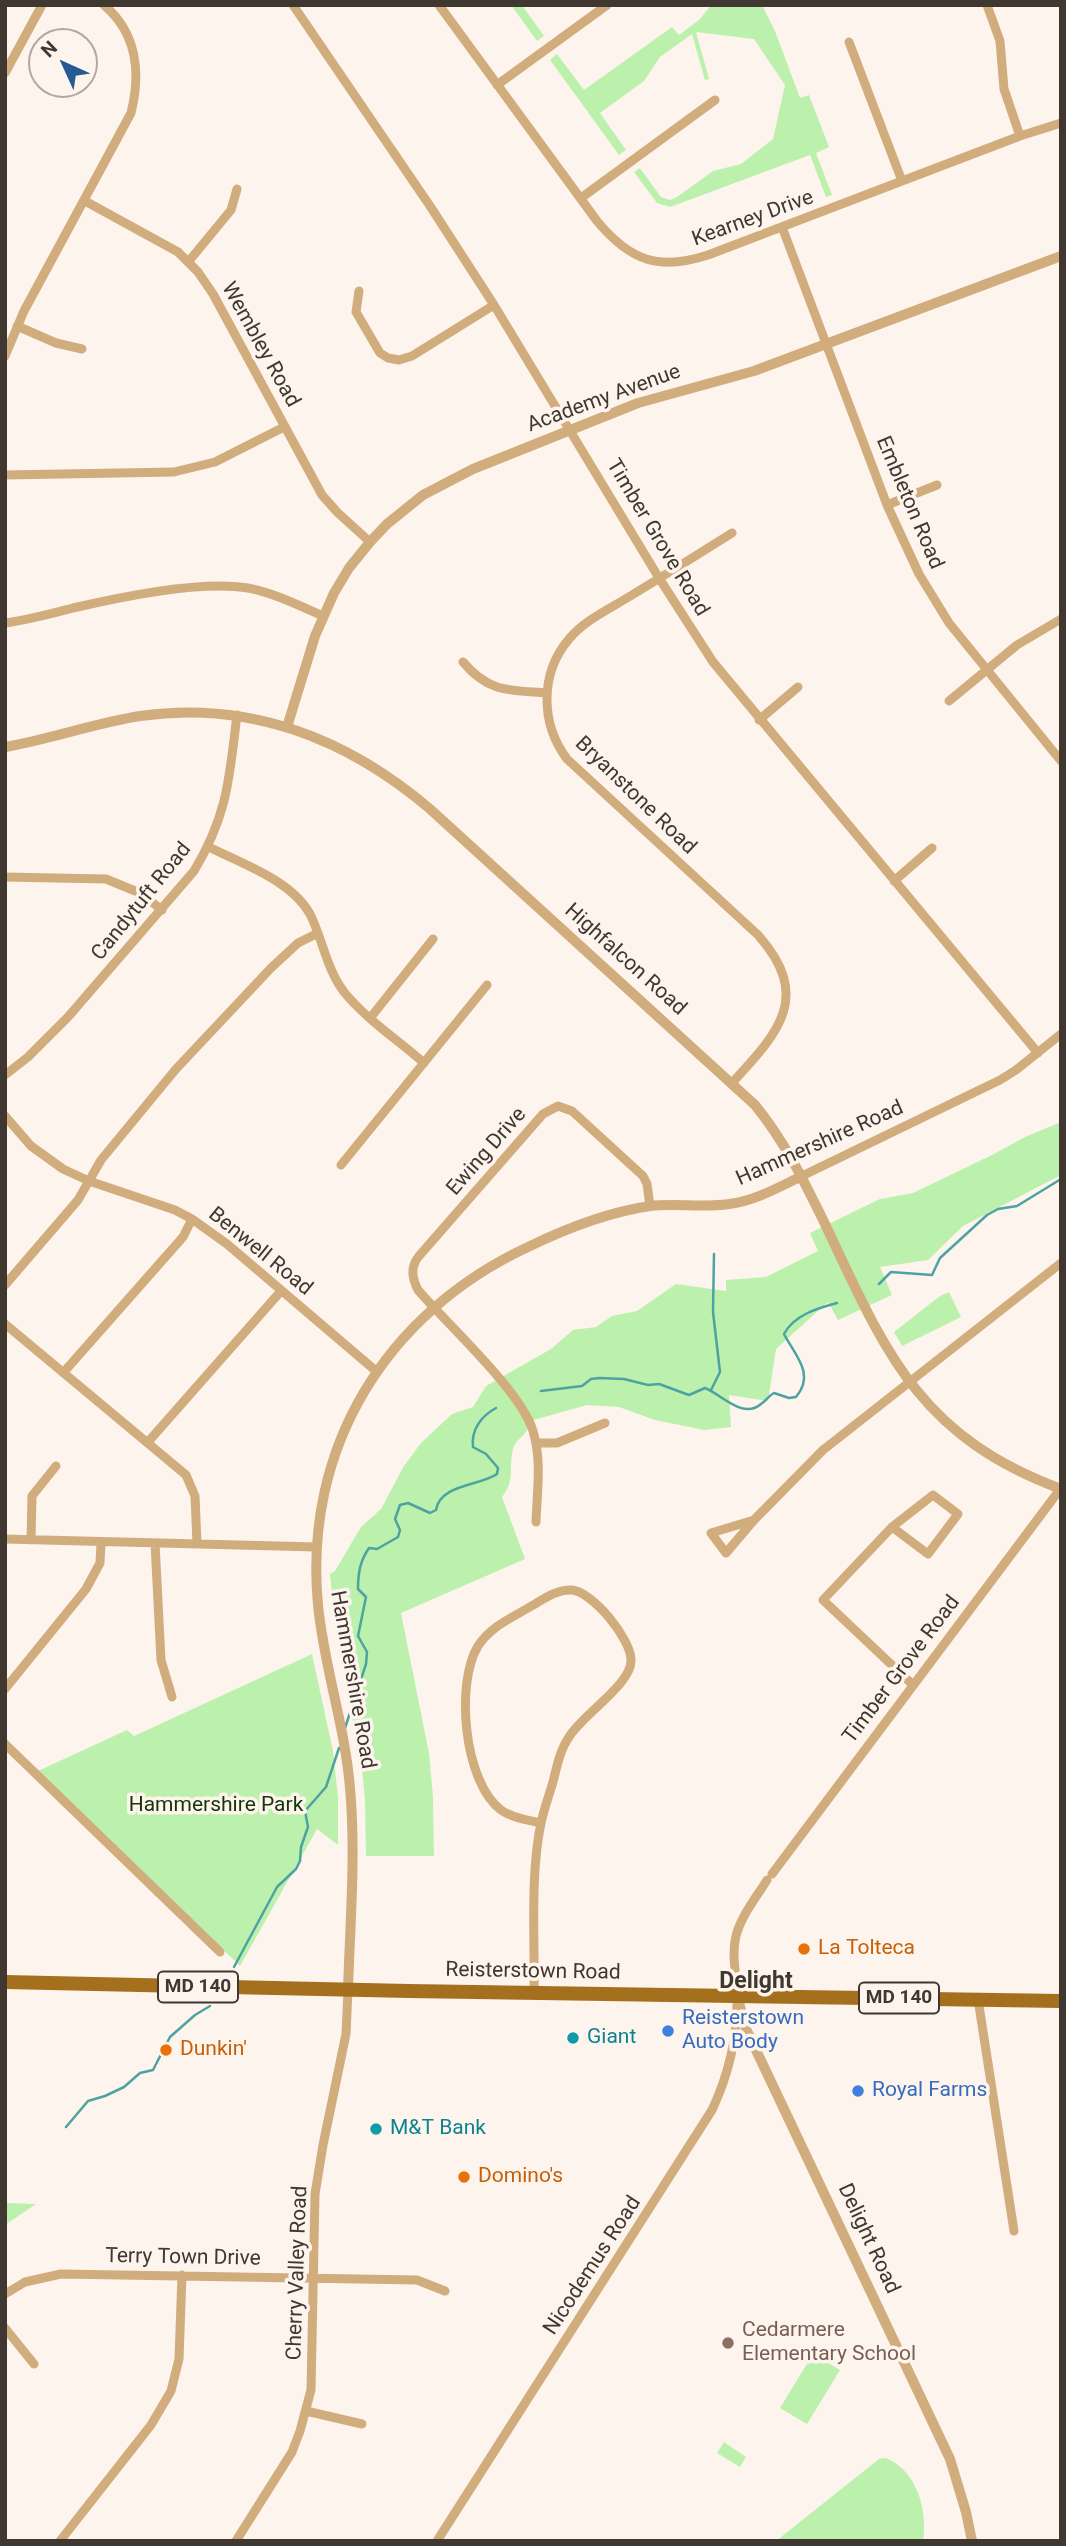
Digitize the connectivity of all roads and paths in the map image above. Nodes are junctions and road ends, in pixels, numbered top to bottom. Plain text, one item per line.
1 (42, 5) edge
2 (104, 5) edge
3 (293, 5) edge
4 (439, 5) edge
5 (607, 5) edge
6 (987, 5) edge
7 (849, 42) dead end
8 (5, 73) edge
9 (497, 85) junction
10 (715, 100) dead end
11 (1061, 123) edge
12 (1020, 136) junction
13 (902, 181) junction
14 (237, 189) dead end
15 (581, 198) junction
16 (85, 201) junction
17 (782, 227) junction
18 (1061, 256) edge
19 (189, 261) junction
20 (359, 291) dead end
21 (494, 305) junction
22 (17, 326) junction
23 (826, 344) junction
24 (82, 349) dead end
25 (5, 356) edge
26 (284, 427) junction
27 (571, 430) junction
28 (5, 475) edge
29 (937, 485) dead end
30 (887, 505) junction
31 (732, 533) dead end
32 (370, 542) junction
33 (659, 578) junction
34 (323, 616) junction
35 (1061, 619) edge
36 (5, 622) edge
37 (463, 662) dead end
38 (985, 671) junction
39 (797, 687) dead end
40 (547, 693) junction
41 (950, 701) dead end
42 (237, 715) junction
43 (759, 720) junction
44 (287, 727) junction
45 (5, 747) edge
46 (1061, 761) edge
47 (209, 847) junction
48 (932, 848) dead end
49 (5, 877) edge
50 (894, 881) junction
51 (162, 910) junction
52 (318, 933) junction
53 (433, 939) dead end
54 (487, 985) dead end
55 (371, 1017) junction
56 (1061, 1034) edge
57 (1038, 1053) junction
58 (424, 1063) junction
59 (5, 1075) edge
60 (732, 1083) junction
61 (5, 1116) edge
62 (341, 1165) dead end
63 (802, 1176) junction
64 (89, 1181) junction
65 (650, 1206) junction
66 (192, 1219) junction
67 (1061, 1263) edge
68 (5, 1285) edge
69 (281, 1291) junction
70 (433, 1307) junction
71 (5, 1324) edge
72 (376, 1371) junction
73 (63, 1373) junction
74 (909, 1383) junction
75 (605, 1423) dead end
76 (148, 1442) junction
77 (536, 1443) junction
78 (57, 1466) dead end
79 (1061, 1488) edge
80 (754, 1520) junction
81 (536, 1522) dead end
82 (892, 1528) junction
83 (5, 1539) edge
84 (31, 1539) junction
85 (101, 1542) junction
86 (155, 1543) junction
87 (197, 1544) junction
88 (316, 1547) junction
89 (912, 1684) junction
90 (5, 1689) edge
91 (172, 1697) dead end
92 (5, 1744) edge
93 (541, 1823) junction
94 (220, 1952) dead end
95 (5, 1982) edge
96 (348, 1990) junction
97 (534, 1992) junction
98 (737, 1995) junction
99 (978, 1999) junction
100 (1061, 2001) edge
101 (1014, 2231) dead end
102 (182, 2275) junction
103 (314, 2278) junction
104 (445, 2291) dead end
105 (5, 2294) edge
106 (5, 2328) edge
107 (34, 2364) dead end
108 (306, 2411) junction
109 (362, 2424) dead end
110 (60, 2541) edge
111 (236, 2541) edge
112 (438, 2541) edge
113 (972, 2541) edge

1 - 8 street
2 - 16 street
3 - 21 street, Timber Grove Road
4 - 9 street, Kearney Drive
5 - 9 street
6 - 12 street
7 - 13 street
9 - 15 street, Kearney Drive
10 - 15 street
11 - 12 street, Kearney Drive
12 - 13 street, Kearney Drive
13 - 17 street, Kearney Drive
14 - 19 street
15 - 17 street, Kearney Drive
16 - 19 street, Wembley Road
16 - 22 street
17 - 23 street, Embleton Road
18 - 23 street, Academy Avenue
19 - 26 street, Wembley Road
20 - 21 street
21 - 27 street, Timber Grove Road
22 - 24 street
22 - 25 street
23 - 27 street, Academy Avenue
23 - 30 street, Embleton Road
26 - 28 street
26 - 32 street, Wembley Road
27 - 32 street, Academy Avenue
27 - 33 street, Timber Grove Road
29 - 30 street
30 - 38 street, Embleton Road
31 - 33 street, Bryanstone Road
32 - 34 street, Academy Avenue
33 - 40 street, Bryanstone Road
33 - 43 street, Timber Grove Road
34 - 36 street
34 - 44 street, Academy Avenue
35 - 38 street
37 - 40 street
38 - 41 street
38 - 46 street, Embleton Road
39 - 43 street
40 - 60 street, Bryanstone Road
42 - 44 street, Highfalcon Road
42 - 45 street, Highfalcon Road
42 - 47 street, Candytuft Road
43 - 50 street, Timber Grove Road
44 - 60 street, Highfalcon Road
47 - 51 street, Candytuft Road
47 - 52 street
48 - 50 street
49 - 51 street
50 - 57 street, Timber Grove Road
51 - 59 street, Candytuft Road
52 - 55 street
52 - 64 street
53 - 55 street
54 - 58 street
55 - 58 street
56 - 57 street, Hammershire Road
57 - 63 street, Hammershire Road
58 - 62 street
60 - 63 street, Highfalcon Road
61 - 64 street, Benwell Road
63 - 65 street, Hammershire Road
63 - 74 street, Highfalcon Road
64 - 66 street, Benwell Road
64 - 68 street
65 - 70 street, Hammershire Road
65 - 70 street, Ewing Drive
66 - 69 street, Benwell Road
66 - 73 street
67 - 74 street
69 - 72 street, Benwell Road
69 - 76 street
70 - 72 street, Hammershire Road
70 - 77 street
71 - 73 street
72 - 88 street, Hammershire Road
73 - 76 street
74 - 79 street, Highfalcon Road
74 - 80 street
75 - 77 street
76 - 87 street
77 - 81 street
78 - 84 street
79 - 89 street, Timber Grove Road
80 - 80 street
82 - 82 street
82 - 89 street
83 - 84 street
84 - 85 street
85 - 86 street
85 - 90 street
86 - 87 street
86 - 91 street
87 - 88 street
88 - 96 street, Hammershire Road
89 - 98 street, Timber Grove Road
92 - 94 street
93 - 93 street
93 - 97 street
95 - 96 main road, Reisterstown Road / MD 140
96 - 97 main road, Reisterstown Road / MD 140
96 - 103 street, Cherry Valley Road
97 - 98 main road, Reisterstown Road / MD 140
98 - 99 main road, Reisterstown Road / MD 140
98 - 112 street, Nicodemus Road
98 - 113 street, Delight Road
99 - 100 main road, Reisterstown Road / MD 140
99 - 101 street
102 - 103 street, Terry Town Drive
102 - 105 street, Terry Town Drive
102 - 110 street
103 - 104 street, Terry Town Drive
103 - 108 street, Cherry Valley Road
106 - 107 street
108 - 109 street
108 - 111 street, Cherry Valley Road

